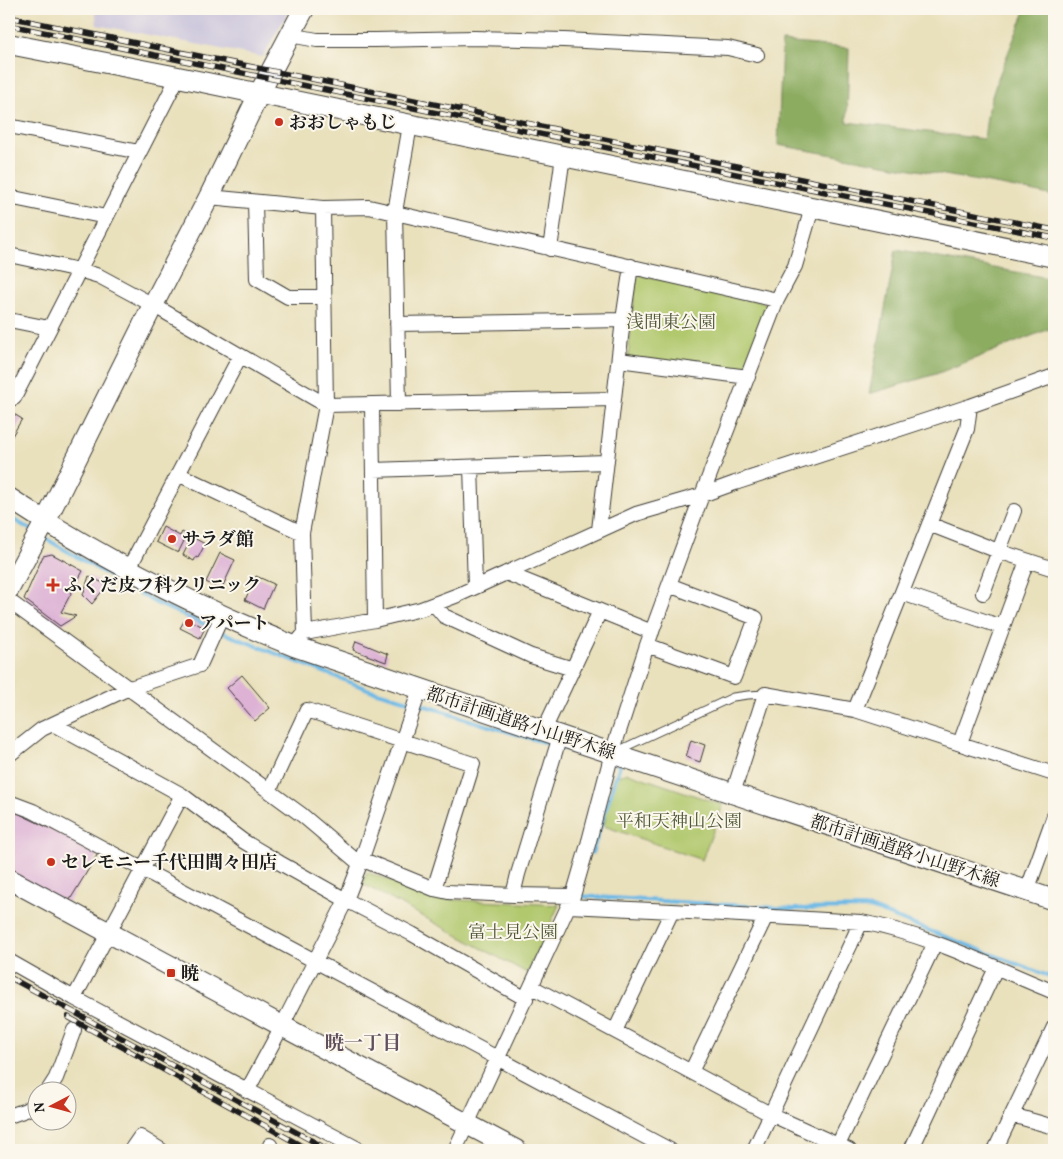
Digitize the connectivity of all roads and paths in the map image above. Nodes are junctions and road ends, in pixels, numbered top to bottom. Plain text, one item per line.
1 (304, 9) edge
2 (290, 35) junction
3 (9, 44) edge
4 (757, 55) dead end
5 (178, 77) junction
6 (259, 94) junction
7 (410, 125) junction
8 (9, 126) edge
9 (139, 152) junction
10 (563, 156) junction
11 (9, 197) edge
12 (209, 197) junction
13 (255, 202) junction
14 (323, 208) junction
15 (812, 208) junction
16 (395, 212) junction
17 (106, 217) junction
18 (550, 248) junction
19 (9, 255) edge
20 (1054, 257) edge
21 (631, 266) junction
22 (79, 270) junction
23 (324, 297) junction
24 (777, 300) junction
25 (153, 304) junction
26 (9, 320) edge
27 (623, 320) junction
28 (397, 324) junction
29 (49, 328) junction
30 (240, 356) junction
31 (619, 360) junction
32 (1054, 376) edge
33 (748, 377) junction
34 (9, 396) edge
35 (614, 399) junction
36 (372, 404) junction
37 (399, 404) junction
38 (326, 405) junction
39 (970, 406) junction
40 (606, 462) junction
41 (471, 467) junction
42 (373, 470) junction
43 (178, 474) junction
44 (702, 496) junction
45 (9, 498) edge
46 (1014, 511) dead end
47 (45, 522) junction
48 (929, 524) junction
49 (599, 530) junction
50 (302, 533) junction
51 (998, 551) junction
52 (1026, 561) junction
53 (1054, 569) edge
54 (128, 570) junction
55 (506, 573) junction
56 (669, 585) junction
57 (475, 586) junction
58 (9, 589) edge
59 (902, 593) junction
60 (983, 593) dead end
61 (9, 601) edge
62 (434, 604) junction
63 (600, 611) junction
64 (222, 616) junction
65 (375, 620) junction
66 (1002, 627) junction
67 (649, 638) junction
68 (299, 640) junction
69 (573, 669) junction
70 (127, 689) junction
71 (420, 689) junction
72 (765, 694) junction
73 (855, 710) junction
74 (53, 724) junction
75 (552, 733) junction
76 (402, 741) junction
77 (960, 743) junction
78 (612, 753) junction
79 (9, 755) edge
80 (1054, 774) edge
81 (269, 791) junction
82 (733, 793) junction
83 (182, 795) junction
84 (9, 802) edge
85 (1054, 816) edge
86 (361, 862) junction
87 (142, 870) junction
88 (9, 879) edge
89 (434, 889) junction
90 (1027, 891) junction
91 (514, 895) junction
92 (346, 900) junction
93 (1054, 900) edge
94 (571, 901) junction
95 (672, 911) junction
96 (766, 916) junction
97 (861, 922) junction
98 (108, 932) junction
99 (935, 943) junction
100 (9, 961) edge
101 (315, 961) junction
102 (996, 968) junction
103 (1054, 992) edge
104 (529, 993) junction
105 (74, 998) junction
106 (282, 1026) junction
107 (1054, 1026) edge
108 (74, 1030) dead end
109 (615, 1031) junction
110 (498, 1059) junction
111 (691, 1072) junction
112 (53, 1082) edge
113 (247, 1091) junction
114 (28, 1109) edge
115 (770, 1114) junction
116 (1012, 1115) junction
117 (9, 1116) edge
118 (468, 1124) junction
119 (1054, 1127) edge
120 (844, 1148) edge
121 (131, 1150) edge
122 (161, 1150) edge
123 (360, 1150) edge
124 (455, 1150) edge
125 (516, 1150) edge
126 (670, 1150) edge
127 (754, 1150) edge
128 (911, 1150) edge
129 (995, 1150) edge

1 - 2 street
2 - 4 street
2 - 6 street
3 - 5 street
5 - 6 street
5 - 9 street
6 - 7 street
6 - 12 street
7 - 10 street
7 - 16 street
8 - 9 street
9 - 17 street
10 - 15 street
10 - 18 street
11 - 17 street
12 - 13 street
12 - 25 street
13 - 14 street
13 - 23 street
14 - 16 street
14 - 23 street
15 - 20 street
15 - 24 street
16 - 18 street
16 - 28 street
17 - 22 street
18 - 21 street
19 - 22 street
21 - 24 street
21 - 27 street
22 - 25 street
22 - 29 street
23 - 38 street
24 - 33 street
25 - 30 street
25 - 47 street
26 - 29 street
27 - 28 street
27 - 31 street
28 - 37 street
29 - 34 street
30 - 38 street
30 - 43 street
31 - 33 street
31 - 35 street
32 - 39 street
33 - 44 street
35 - 37 street
35 - 40 street
36 - 37 street
36 - 38 street
36 - 42 street
38 - 50 street
39 - 44 street
39 - 48 street
40 - 41 street
40 - 49 street
41 - 42 street
41 - 57 street
42 - 65 street
43 - 50 street
43 - 54 street
44 - 49 street
44 - 56 street
45 - 47 street, 都市計画道路小山野木線
46 - 51 street
47 - 54 street, 都市計画道路小山野木線
47 - 58 street
48 - 51 street
48 - 59 street
49 - 55 street
50 - 68 street
51 - 52 street
51 - 60 street
52 - 53 street
52 - 66 street
54 - 64 street, 都市計画道路小山野木線
55 - 57 street
55 - 63 street
56 - 67 street
56 - 67 street
57 - 62 street
59 - 66 street
59 - 73 street
61 - 70 street
62 - 65 street
62 - 69 street
63 - 67 street
63 - 69 street
64 - 68 street, 都市計画道路小山野木線
64 - 70 street
65 - 68 street
66 - 77 street
67 - 78 street
68 - 71 street, 都市計画道路小山野木線
69 - 75 street
70 - 74 street
70 - 81 street
71 - 75 street, 都市計画道路小山野木線
71 - 76 street
72 - 73 street
72 - 78 lane
72 - 82 street
73 - 77 street
74 - 79 street
74 - 83 street
75 - 78 street, 都市計画道路小山野木線
75 - 91 street
76 - 81 street
76 - 86 street
76 - 89 street
77 - 80 street
78 - 82 street, 都市計画道路小山野木線
78 - 94 street
81 - 86 street
82 - 90 street, 都市計画道路小山野木線
83 - 87 street
83 - 92 street
84 - 87 street
85 - 90 street
86 - 89 street
86 - 92 street
87 - 98 street
87 - 101 street
88 - 98 street
89 - 91 street
90 - 93 street, 都市計画道路小山野木線
91 - 94 street
92 - 101 street
92 - 104 street
94 - 95 street
94 - 104 street
95 - 96 street
95 - 109 street
96 - 97 street
96 - 111 street
97 - 99 street
97 - 115 street
98 - 105 street
98 - 106 street
99 - 102 street
99 - 120 street
100 - 105 street
101 - 106 street
101 - 110 street
102 - 103 street
102 - 128 street
104 - 109 street
104 - 110 street
105 - 113 street
106 - 113 street
106 - 118 street
107 - 116 street
108 - 112 street
109 - 111 street
110 - 118 street
110 - 126 street
111 - 115 street
113 - 123 street
114 - 117 street
115 - 120 street
115 - 127 street
116 - 119 street
116 - 129 street
118 - 124 street
118 - 125 street
121 - 122 street

